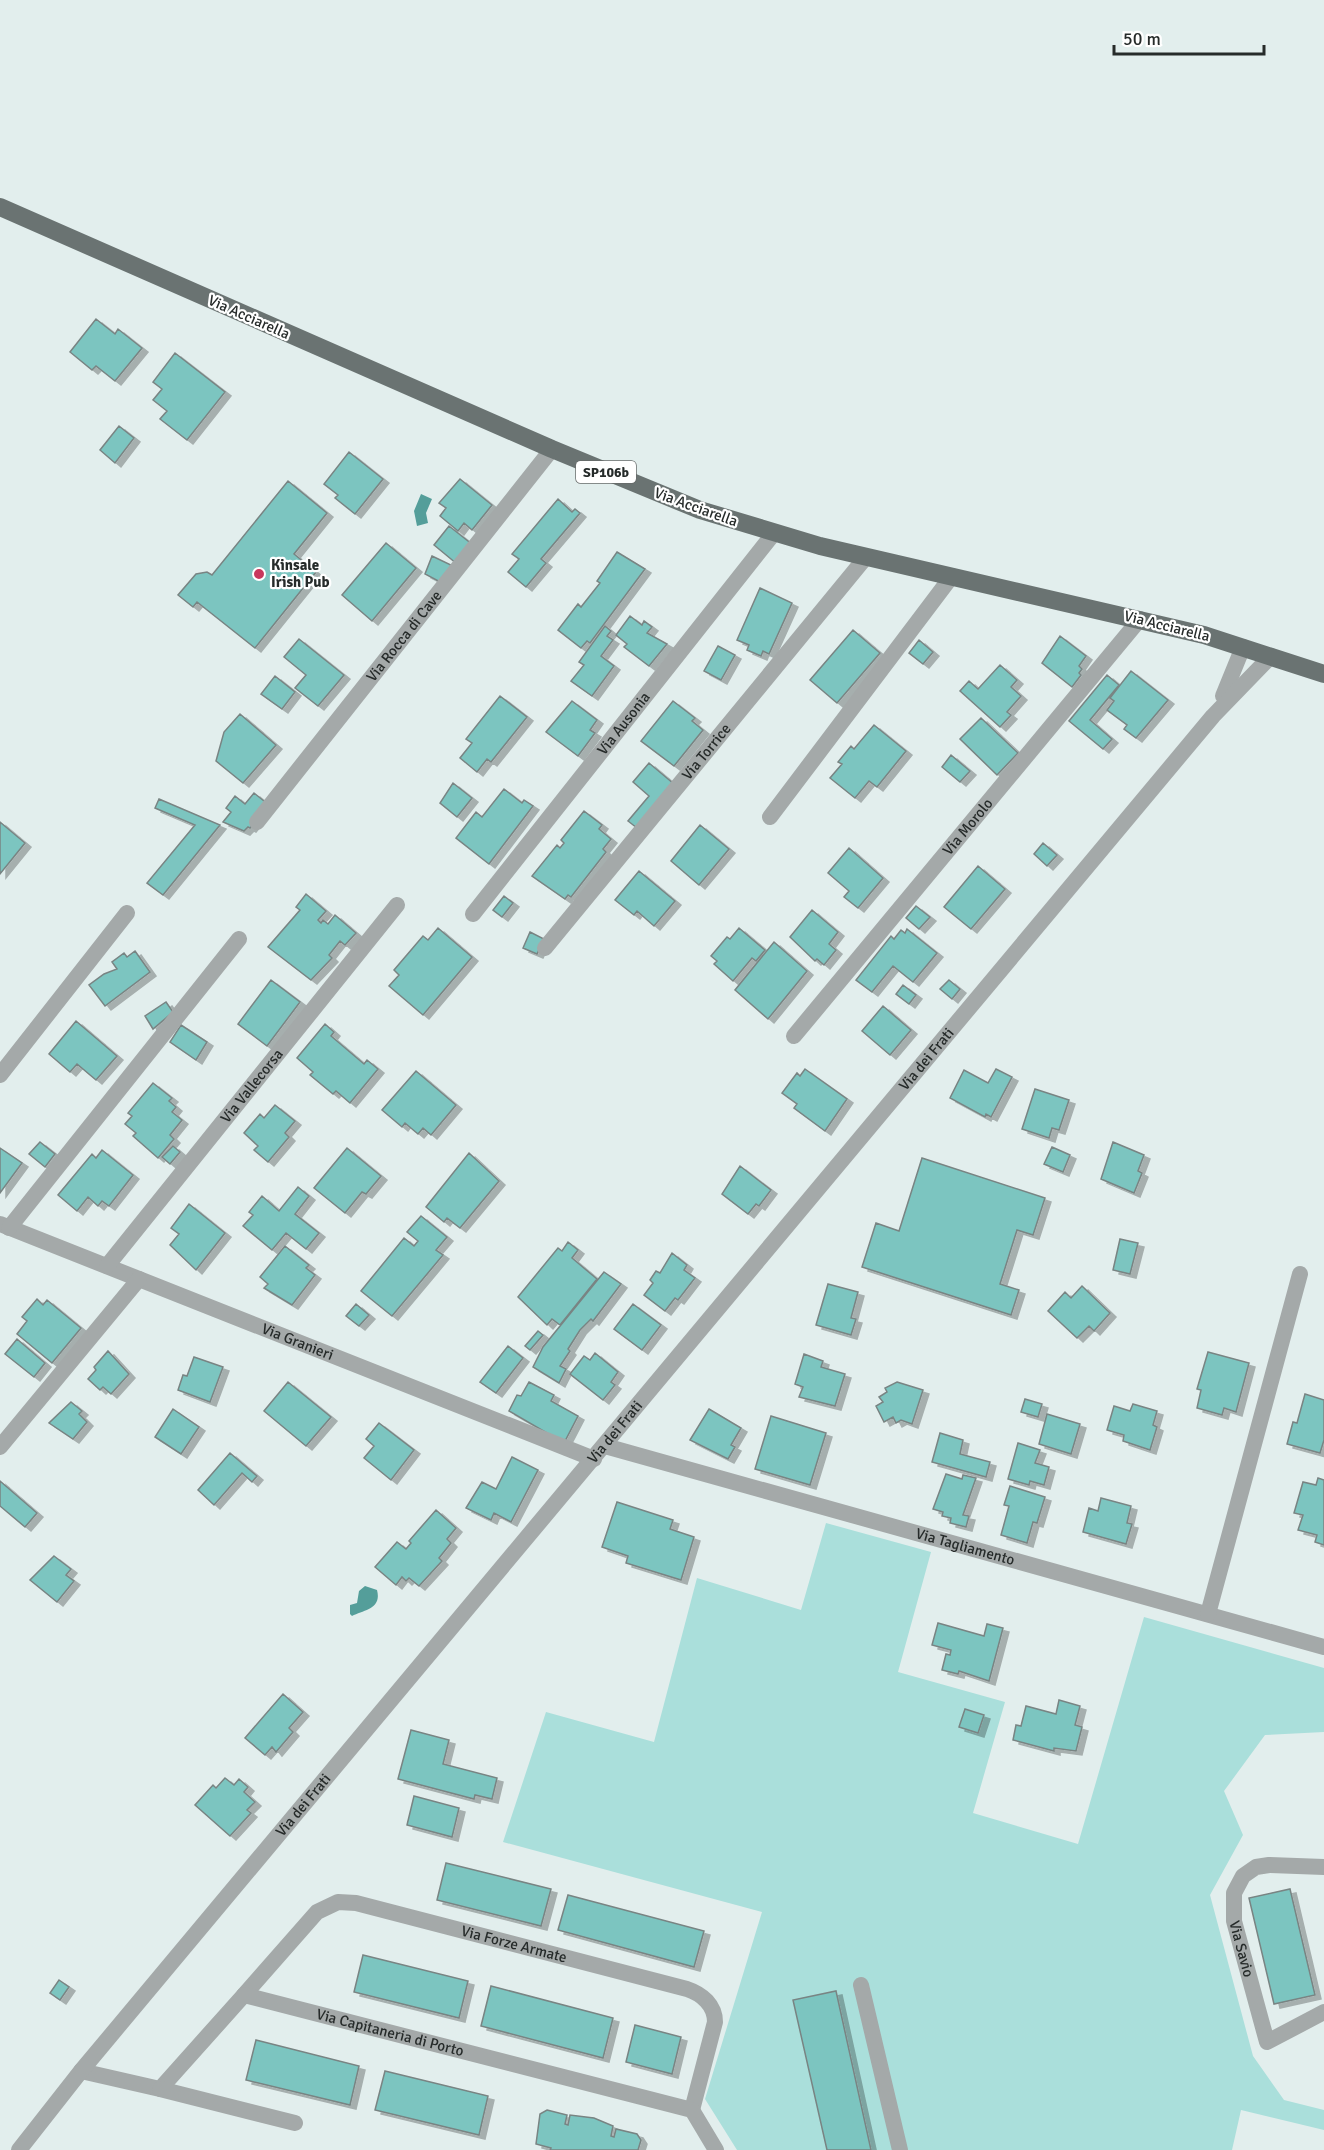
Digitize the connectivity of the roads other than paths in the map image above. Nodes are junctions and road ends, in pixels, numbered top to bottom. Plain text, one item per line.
1 (0, 207) edge
2 (552, 449) junction
3 (774, 533) junction
4 (866, 557) junction
5 (952, 576) junction
6 (1140, 619) junction
7 (1243, 647) junction
8 (1271, 656) junction
9 (1324, 674) edge
10 (1213, 716) junction
11 (770, 817) dead end
12 (257, 822) dead end
13 (397, 905) dead end
14 (128, 913) dead end
15 (473, 914) dead end
16 (239, 939) dead end
17 (545, 948) dead end
18 (794, 1036) dead end
19 (0, 1076) edge
20 (4, 1226) edge
21 (106, 1266) junction
22 (1300, 1274) dead end
23 (139, 1279) junction
24 (0, 1447) edge
25 (600, 1453) junction
26 (1208, 1614) junction
27 (1324, 1647) edge
28 (1324, 1867) edge
29 (861, 1985) dead end
30 (244, 1995) junction
31 (1324, 2012) edge
32 (81, 2071) junction
33 (160, 2089) junction
34 (692, 2110) junction
35 (295, 2123) dead end
36 (19, 2150) edge
37 (716, 2150) edge
38 (900, 2150) edge

1 - 2 main road, Via Acciarella / SP106b
2 - 3 main road, Via Acciarella / SP106b
2 - 12 street, Via Rocca di Cave
3 - 4 main road, Via Acciarella / SP106b
3 - 15 street, Via Ausonia
4 - 5 main road, Via Acciarella / SP106b
4 - 17 street, Via Torrice
5 - 6 main road, Via Acciarella / SP106b
5 - 11 street
6 - 7 main road, Via Acciarella / SP106b
6 - 18 street, Via Morolo
7 - 8 main road, Via Acciarella / SP106b
7 - 10 street, Via dei Frati
8 - 9 main road, Via Acciarella / SP106b
8 - 10 street, Via dei Frati
10 - 25 street, Via dei Frati
13 - 21 street, Via Vallecorsa
14 - 19 street
16 - 20 street
20 - 21 street, Via Granieri
21 - 23 street, Via Granieri
22 - 26 street
23 - 24 street
23 - 25 street, Via Granieri
25 - 26 street, Via Tagliamento
25 - 32 street, Via dei Frati
26 - 27 street, Via Tagliamento
28 - 31 street, Via Savio
29 - 38 street
30 - 33 street
30 - 34 street, Via Capitaneria di Porto
30 - 34 street, Via Forze Armate
32 - 33 street
32 - 36 street, Via dei Frati
33 - 35 street
34 - 37 street

